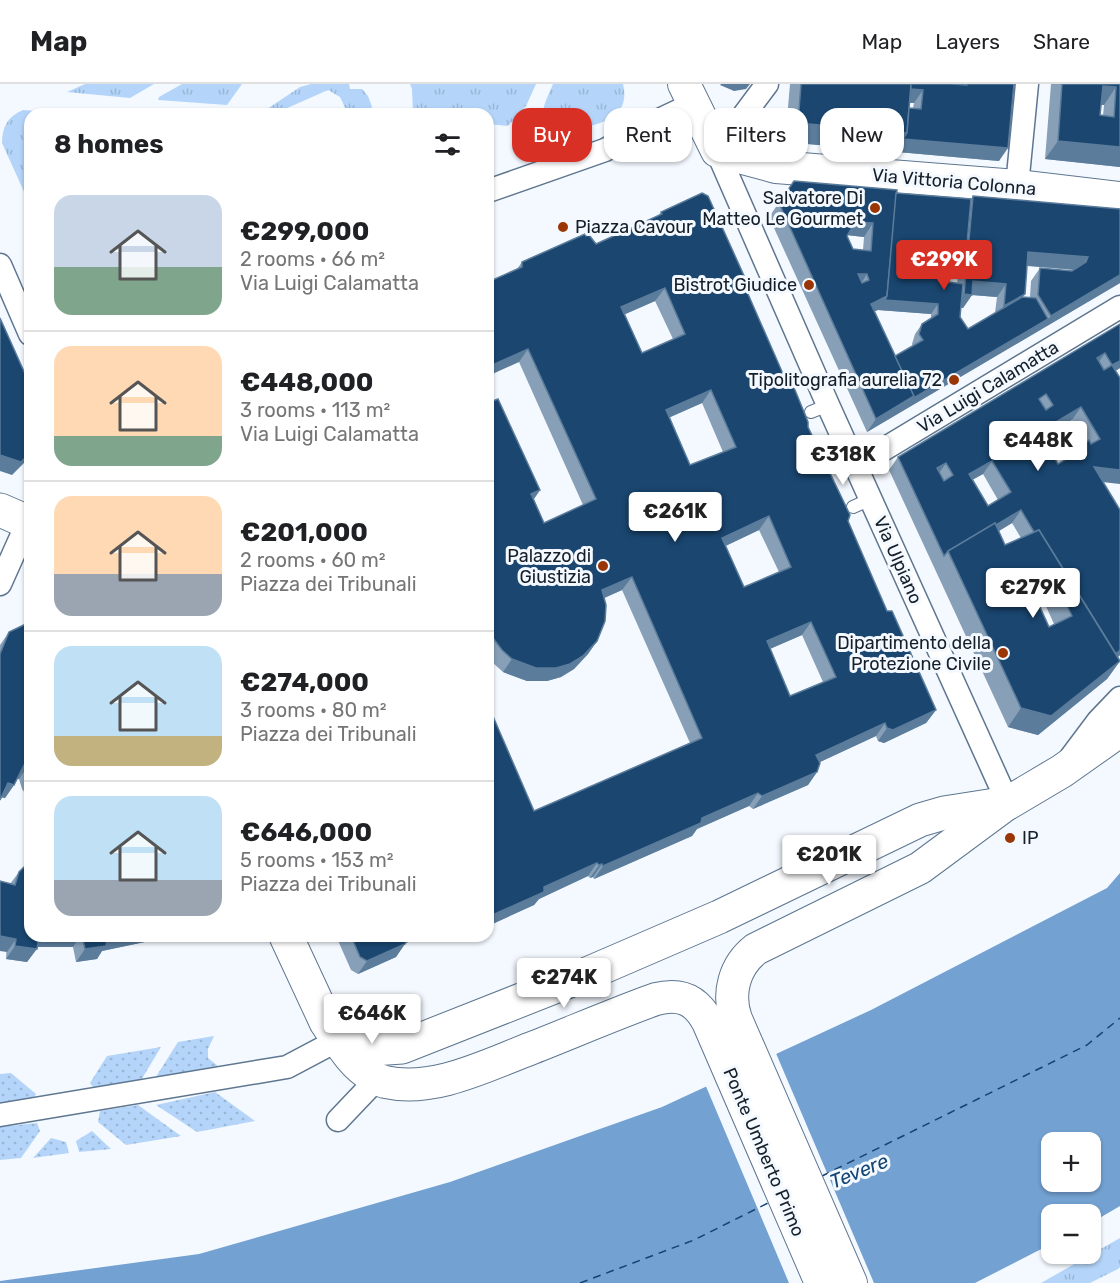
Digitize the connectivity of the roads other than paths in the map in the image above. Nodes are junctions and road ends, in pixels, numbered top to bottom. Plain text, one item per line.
1 (767, 84) edge
2 (1027, 84) edge
3 (689, 94) edge
4 (749, 108) edge
5 (704, 125) edge
6 (721, 162) edge
7 (758, 162) edge
8 (1017, 186) junction
9 (494, 189) edge
10 (1120, 198) edge
11 (0, 265) edge
12 (1120, 308) edge
13 (24, 320) edge
14 (856, 466) junction
15 (22, 518) edge
16 (0, 584) edge
17 (1120, 698) edge
18 (1120, 730) edge
19 (1120, 751) edge
20 (1062, 771) junction
21 (1008, 802) junction
22 (289, 942) edge
23 (722, 1020) junction
24 (338, 1040) junction
25 (377, 1079) junction
26 (0, 1114) edge
27 (338, 1120) dead end
28 (820, 1283) edge
29 (851, 1283) edge

1 - 4 street
2 - 8 street
3 - 5 street
3 - 9 street
6 - 14 street, Via Ulpiano
7 - 8 street, Via Vittoria Colonna
8 - 10 street, Via Vittoria Colonna
11 - 13 street
12 - 14 street, Via Luigi Calamatta
14 - 21 street, Via Ulpiano
15 - 16 street
17 - 20 street
18 - 20 main road
19 - 20 street
20 - 21 main road
21 - 23 street
21 - 24 main road
22 - 24 main road
23 - 25 street
23 - 28 street, Ponte Umberto Primo
23 - 29 street, Ponte Umberto Primo
24 - 25 street
24 - 26 street
25 - 27 street

